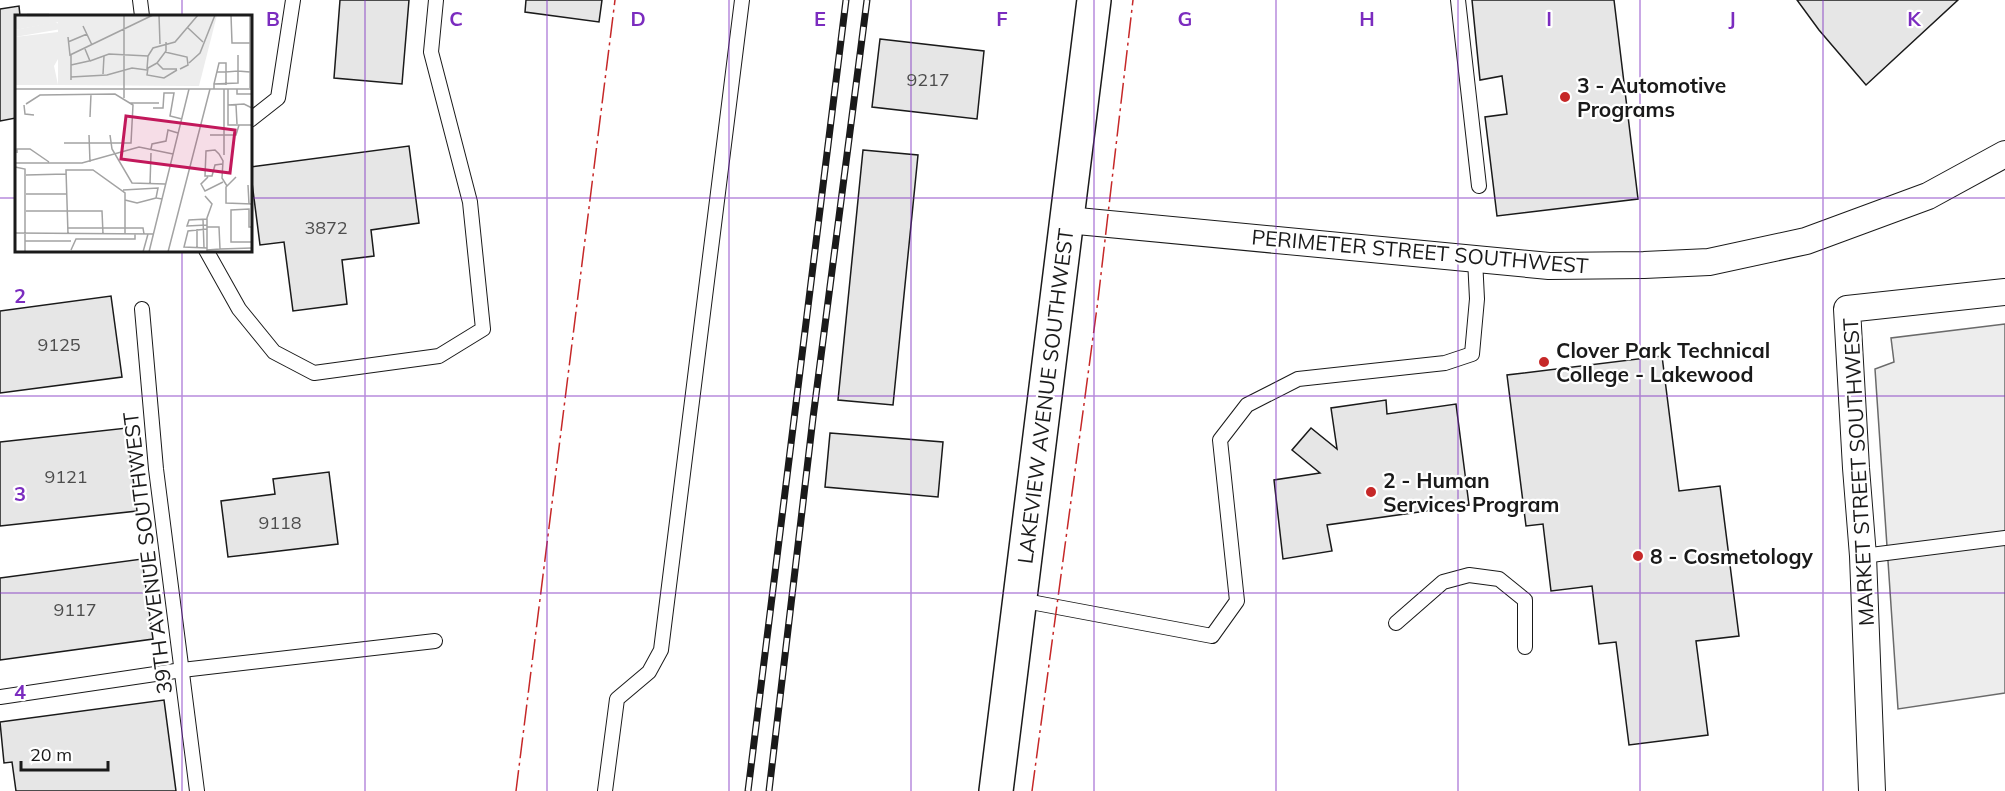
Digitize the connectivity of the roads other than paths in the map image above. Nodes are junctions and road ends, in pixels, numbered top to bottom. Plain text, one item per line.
1 (140, 0) edge
2 (293, 0) edge
3 (436, 0) edge
4 (742, 0) edge
5 (1094, 0) edge
6 (1458, 0) edge
7 (142, 15) edge
8 (252, 118) edge
9 (2005, 154) edge
10 (1479, 186) dead end
11 (1067, 220) junction
12 (207, 252) edge
13 (1475, 259) junction
14 (2005, 292) edge
15 (142, 309) dead end
16 (2005, 538) edge
17 (1863, 556) junction
18 (1020, 600) junction
19 (1396, 623) dead end
20 (435, 641) dead end
21 (1525, 647) dead end
22 (182, 670) junction
23 (0, 697) edge
24 (197, 791) edge
25 (605, 791) edge
26 (996, 791) edge
27 (1872, 791) edge

1 - 7 lane
2 - 8 lane
3 - 12 lane
4 - 25 lane
5 - 11 street, LAKEVIEW AVENUE SOUTHWEST
6 - 10 lane
9 - 13 street, PERIMETER STREET SOUTHWEST
11 - 13 street, PERIMETER STREET SOUTHWEST
11 - 18 street, LAKEVIEW AVENUE SOUTHWEST
13 - 18 lane
14 - 17 street, MARKET STREET SOUTHWEST
15 - 22 lane, 39TH AVENUE SOUTHWEST
16 - 17 lane
17 - 27 street, MARKET STREET SOUTHWEST
18 - 26 street, LAKEVIEW AVENUE SOUTHWEST
19 - 21 lane
20 - 22 lane
22 - 23 lane
22 - 24 lane, 39TH AVENUE SOUTHWEST

